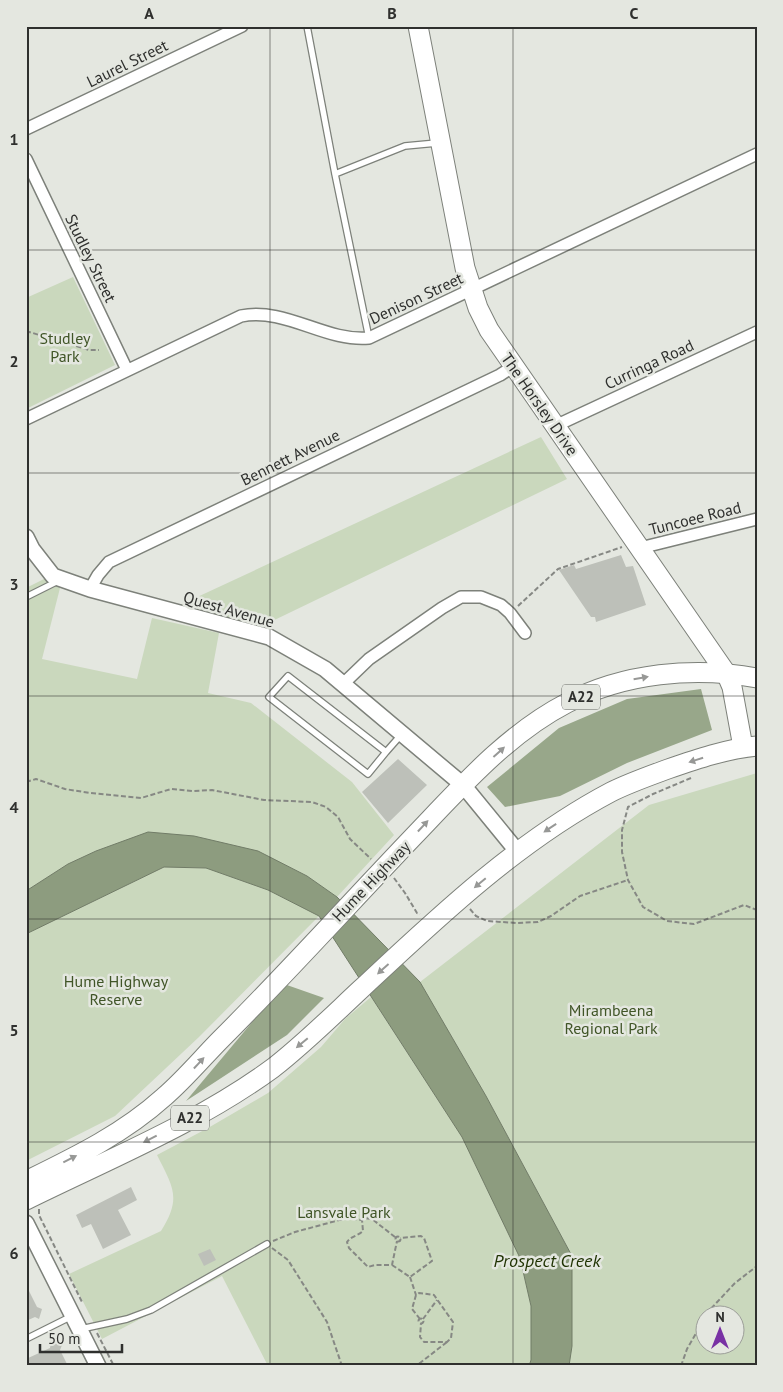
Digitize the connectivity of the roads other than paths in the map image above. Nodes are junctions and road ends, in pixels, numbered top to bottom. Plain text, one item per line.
1 (242, 26) edge
2 (307, 26) edge
3 (418, 26) edge
4 (26, 129) edge
5 (441, 143) junction
6 (757, 154) edge
7 (26, 159) edge
8 (335, 174) junction
9 (471, 290) junction
10 (757, 332) edge
11 (369, 338) junction
12 (514, 366) junction
13 (127, 370) junction
14 (26, 419) edge
15 (555, 426) junction
16 (757, 519) edge
17 (26, 537) edge
18 (632, 547) junction
19 (61, 579) junction
20 (90, 589) junction
21 (26, 598) edge
22 (525, 633) dead end
23 (726, 673) junction
24 (757, 678) edge
25 (343, 684) junction
26 (401, 734) junction
27 (750, 746) edge
28 (386, 752) junction
29 (463, 785) junction
30 (518, 851) junction
31 (26, 1181) edge
32 (33, 1205) edge
33 (26, 1223) edge
34 (266, 1244) road end
35 (81, 1324) junction
36 (26, 1339) edge
37 (98, 1366) edge

1 - 4 street, Laurel Street
2 - 8 lane
3 - 5 main road, The Horsley Drive
5 - 8 lane
5 - 9 main road, The Horsley Drive
6 - 9 street, Denison Street
7 - 13 street, Studley Street
8 - 11 lane
9 - 11 street, Denison Street
9 - 12 main road, The Horsley Drive
10 - 15 street, Curringa Road
11 - 13 street, Denison Street
12 - 15 main road, The Horsley Drive
12 - 20 street, Bennett Avenue
13 - 14 street, Denison Street
15 - 18 main road, The Horsley Drive
16 - 18 street, Tuncoee Road
17 - 19 street, Quest Avenue
18 - 23 main road, The Horsley Drive
19 - 20 street, Quest Avenue
19 - 21 lane
20 - 25 street, Quest Avenue
22 - 25 street
23 - 24 main road, Hume Highway / A22
23 - 27 main road, The Horsley Drive
29 -> 23 main road, Hume Highway / A22
25 - 26 street, Quest Avenue
26 - 28 lane
26 - 29 street, Quest Avenue
27 -> 30 main road, A22
28 - 28 lane
29 - 30 street, Quest Avenue
31 -> 29 main road, Hume Highway / A22
30 -> 32 main road, A22
33 - 35 street
34 - 35 lane
35 - 36 lane
35 - 37 street

